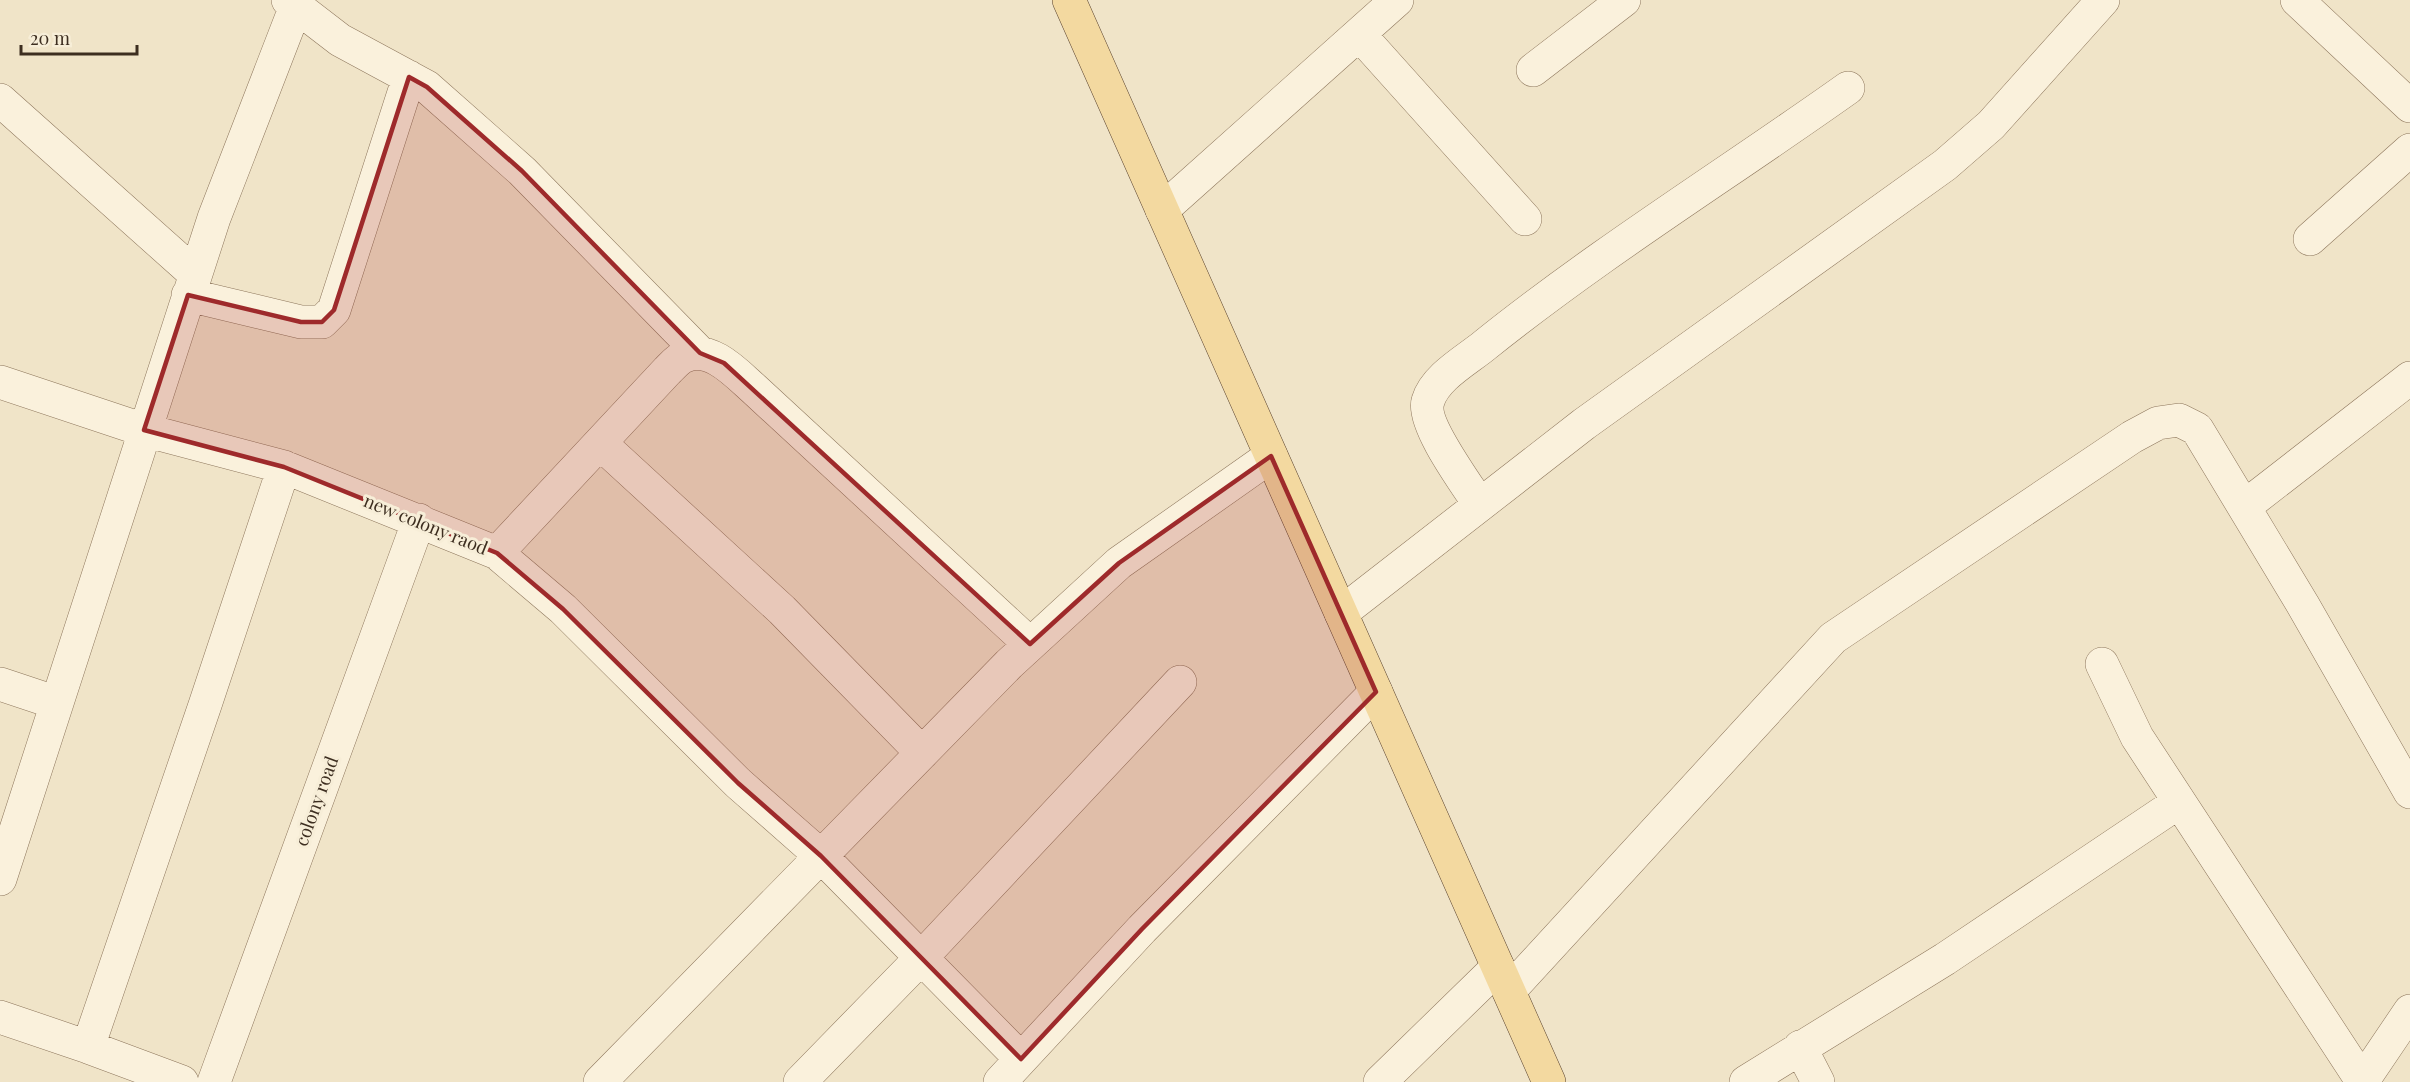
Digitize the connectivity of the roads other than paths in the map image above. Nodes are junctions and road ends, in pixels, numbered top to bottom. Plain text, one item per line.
1 (1069, 0) edge
2 (1397, 0) edge
3 (1624, 0) edge
4 (2103, 0) edge
5 (2297, 0) edge
6 (292, 3) edge
7 (1359, 34) junction
8 (1533, 70) dead end
9 (409, 77) junction
10 (1848, 88) dead end
11 (0, 100) edge
12 (2410, 106) edge
13 (2410, 150) edge
14 (1162, 210) junction
15 (1525, 219) dead end
16 (2310, 239) dead end
17 (192, 284) junction
18 (700, 353) junction
19 (2410, 378) edge
20 (0, 382) edge
21 (144, 430) junction
22 (600, 443) junction
23 (1271, 456) junction
24 (284, 467) junction
25 (1480, 505) junction
26 (2244, 507) junction
27 (419, 520) junction
28 (497, 553) junction
29 (1341, 613) junction
30 (1030, 644) junction
31 (2102, 664) dead end
32 (1180, 682) dead end
33 (0, 684) edge
34 (1376, 692) junction
35 (57, 703) junction
36 (921, 753) junction
37 (2410, 792) edge
38 (2179, 802) junction
39 (821, 856) junction
40 (0, 879) edge
41 (921, 958) junction
42 (1503, 979) junction
43 (2410, 1011) edge
44 (0, 1017) edge
45 (88, 1047) junction
46 (1800, 1047) junction
47 (1010, 1071) edge
48 (182, 1082) edge
49 (214, 1082) edge
50 (600, 1082) edge
51 (800, 1082) edge
52 (1380, 1082) edge
53 (1549, 1082) edge
54 (1746, 1082) edge
55 (1818, 1082) edge
56 (2362, 1082) edge

1 - 14 main road
2 - 7 street
3 - 8 street
4 - 25 street
5 - 12 street
6 - 9 street
6 - 17 street
7 - 14 street
7 - 15 street
9 - 17 street
9 - 18 street
10 - 25 street
11 - 17 street
13 - 16 street
14 - 23 main road
17 - 21 street
18 - 22 street
18 - 30 street
19 - 26 street
20 - 21 street, new colony raod
21 - 24 street, new colony raod
21 - 35 street
22 - 28 street
22 - 36 street
23 - 29 main road
23 - 30 street
24 - 27 street, new colony raod
24 - 45 street
25 - 29 street
26 - 37 street
26 - 42 street
27 - 28 street, new colony raod
27 - 49 street, colony road
28 - 39 street, new colony raod
29 - 34 main road
30 - 36 street
31 - 38 street
32 - 41 street
33 - 35 street
34 - 42 main road
34 - 47 street
35 - 40 street
36 - 39 street
38 - 46 street
38 - 56 street
39 - 41 street, new colony raod
39 - 50 street
41 - 47 street, new colony raod
41 - 51 street
42 - 52 street
42 - 53 main road
43 - 56 street
44 - 45 street
45 - 48 street
46 - 54 street
46 - 55 street

